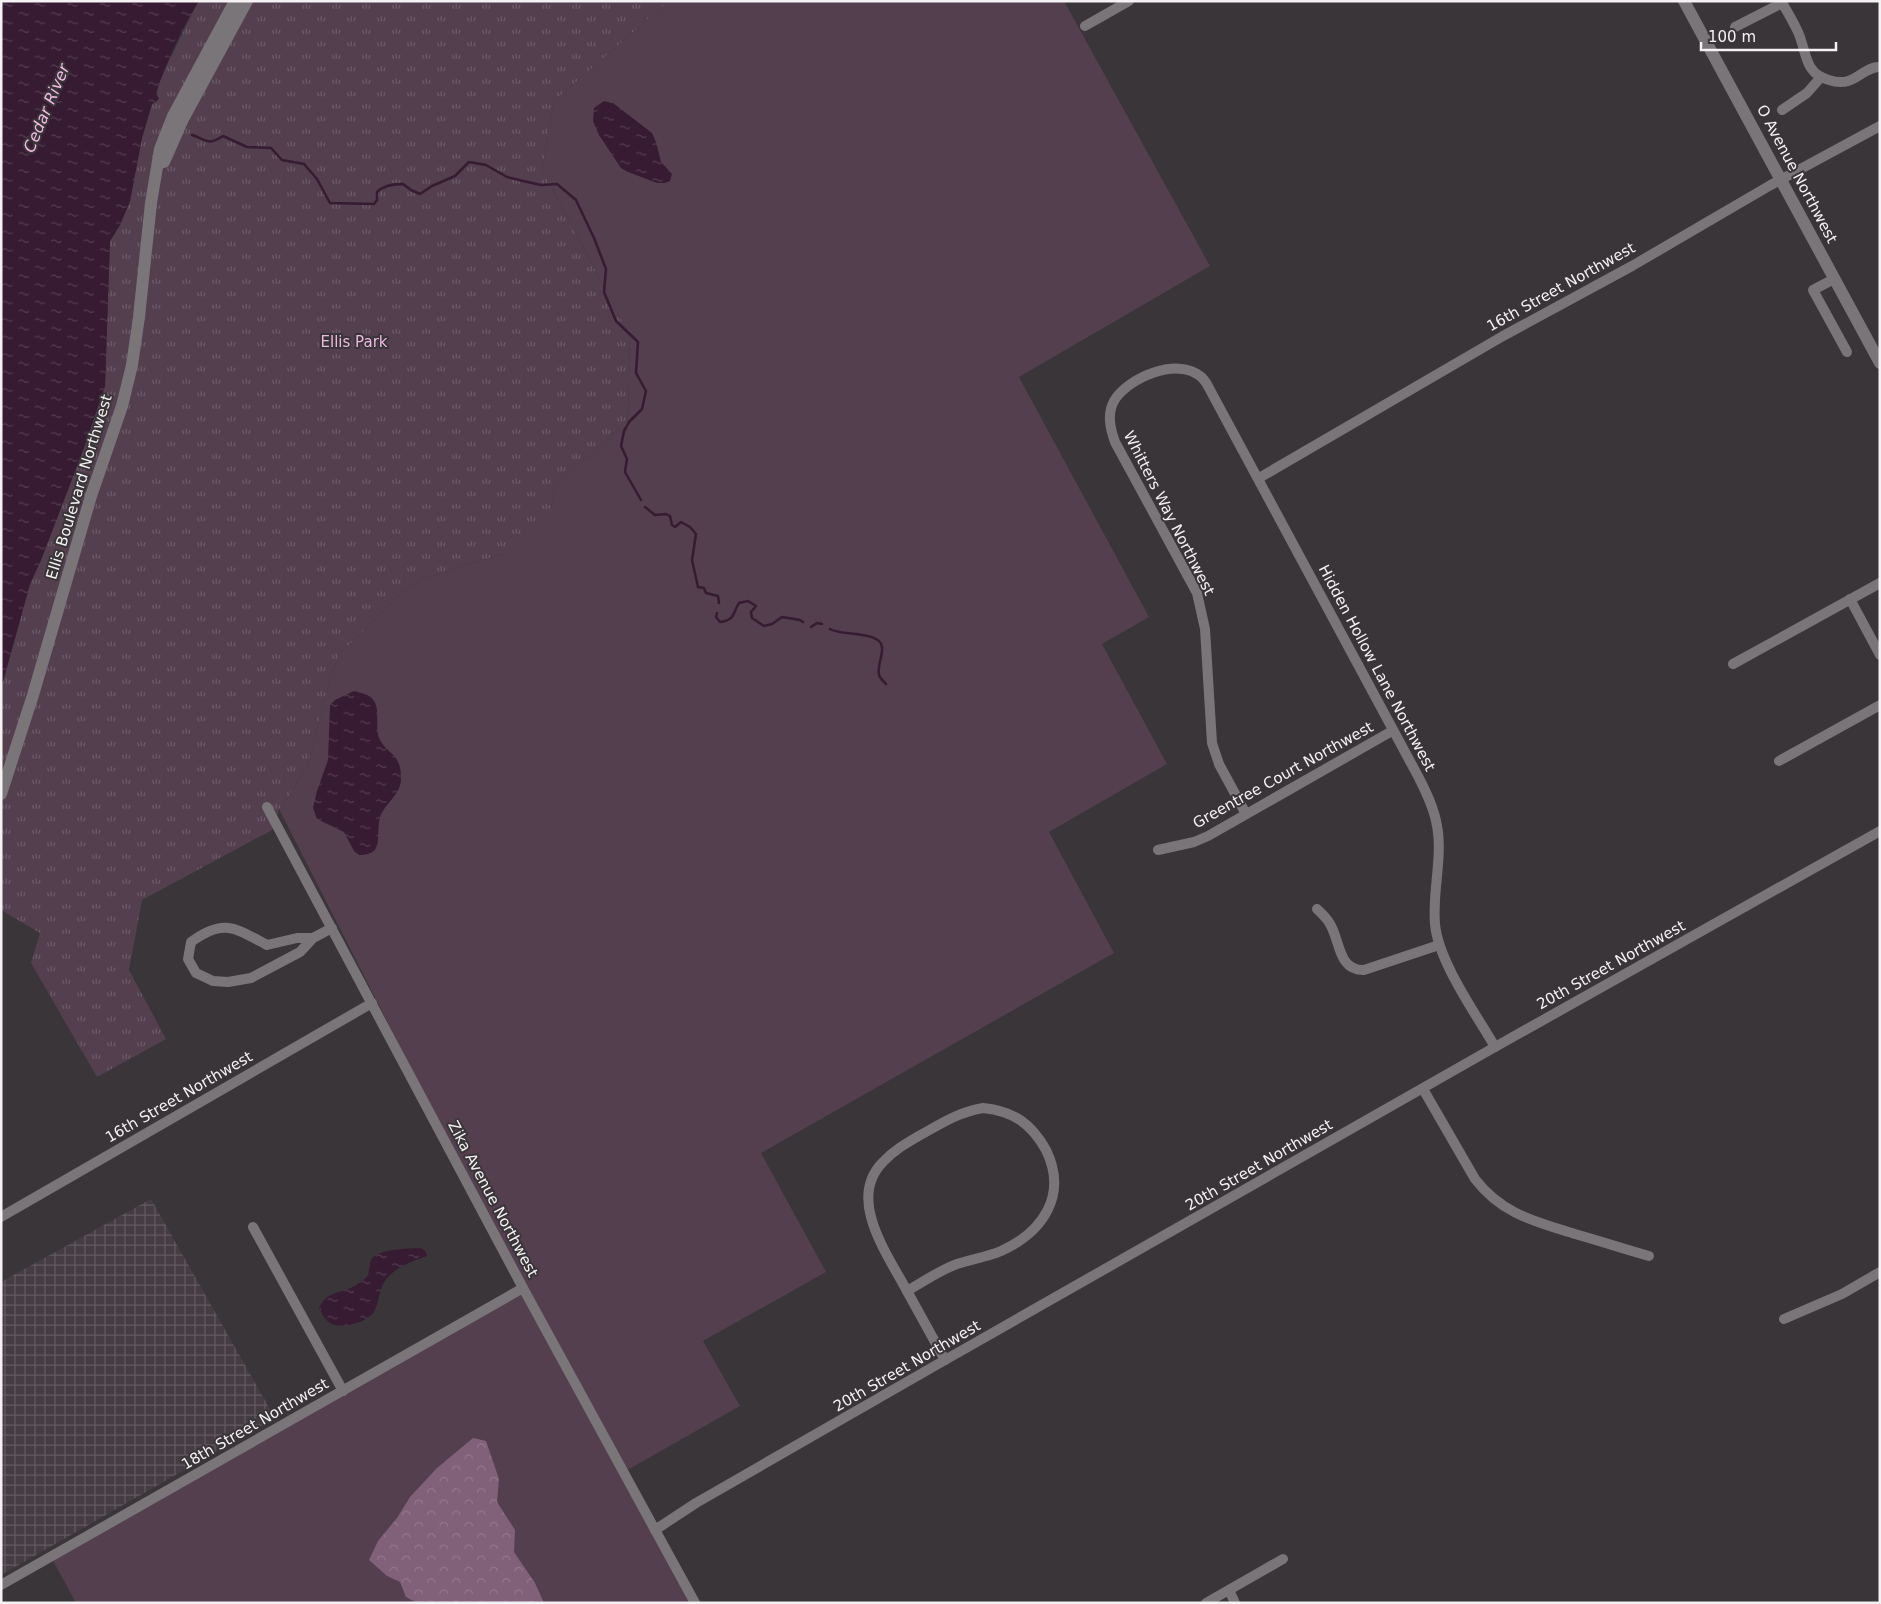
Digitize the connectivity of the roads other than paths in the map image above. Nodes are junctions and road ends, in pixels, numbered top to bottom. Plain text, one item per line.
1 (235, 1) edge
2 (247, 1) edge
3 (1129, 1) edge
4 (1684, 1) edge
5 (1782, 2) edge
6 (1085, 26) dead end
7 (1735, 27) dead end
8 (1880, 68) edge
9 (1820, 77) junction
10 (1782, 110) dead end
11 (1880, 126) edge
12 (1782, 179) junction
13 (155, 182) junction
14 (1834, 279) junction
15 (1847, 352) dead end
16 (1880, 363) edge
17 (1140, 379) joint
18 (1258, 478) junction
19 (1880, 583) edge
20 (1850, 599) junction
21 (1880, 655) edge
22 (1733, 664) dead end
23 (1880, 705) edge
24 (1392, 731) junction
25 (1779, 761) dead end
26 (1, 794) edge
27 (268, 807) dead end
28 (1246, 814) junction
29 (1880, 831) edge
30 (1158, 850) dead end
31 (1317, 909) dead end
32 (332, 928) junction
33 (313, 938) junction
34 (1439, 946) junction
35 (372, 1003) junction
36 (1495, 1047) junction
37 (1423, 1089) junction
38 (1, 1217) edge
39 (253, 1227) dead end
40 (1649, 1256) dead end
41 (1880, 1272) edge
42 (523, 1288) junction
43 (907, 1291) junction
44 (1784, 1319) dead end
45 (945, 1360) junction
46 (343, 1391) junction
47 (655, 1530) junction
48 (1283, 1559) dead end
49 (1, 1585) edge
50 (1228, 1590) junction
51 (695, 1603) edge
52 (1206, 1603) edge
53 (1236, 1603) edge

1 - 13 street, Ellis Boulevard Northwest
2 - 13 street, Ellis Boulevard Northwest
3 - 6 street
4 - 12 street, O Avenue Northwest
5 - 7 street
5 - 9 street
8 - 9 street
9 - 10 street
11 - 12 street, 16th Street Northwest
12 - 14 street, O Avenue Northwest
12 - 18 street, 16th Street Northwest
13 - 26 street, Ellis Boulevard Northwest
14 - 15 street
14 - 16 street, O Avenue Northwest
17 - 18 street, Hidden Hollow Lane Northwest
17 - 28 street, Whitters Way Northwest
18 - 24 street, Hidden Hollow Lane Northwest
19 - 20 street
20 - 21 street
20 - 22 street
23 - 25 street
24 - 28 street, Greentree Court Northwest
24 - 34 street, Hidden Hollow Lane Northwest
27 - 32 street, Zika Avenue Northwest
28 - 30 street, Greentree Court Northwest
29 - 36 street, 20th Street Northwest
31 - 34 street
32 - 33 street
32 - 35 street, Zika Avenue Northwest
33 - 33 street
34 - 36 street, Hidden Hollow Lane Northwest
35 - 38 street, 16th Street Northwest
35 - 42 street, Zika Avenue Northwest
36 - 37 street, 20th Street Northwest
37 - 40 street
37 - 45 street, 20th Street Northwest
39 - 46 street
41 - 44 street
42 - 46 street, 18th Street Northwest
42 - 47 street, Zika Avenue Northwest
43 - 43 street
43 - 45 street
45 - 47 street, 20th Street Northwest
46 - 49 street, 18th Street Northwest
47 - 51 street, Zika Avenue Northwest
48 - 50 street
50 - 52 street
50 - 53 street

